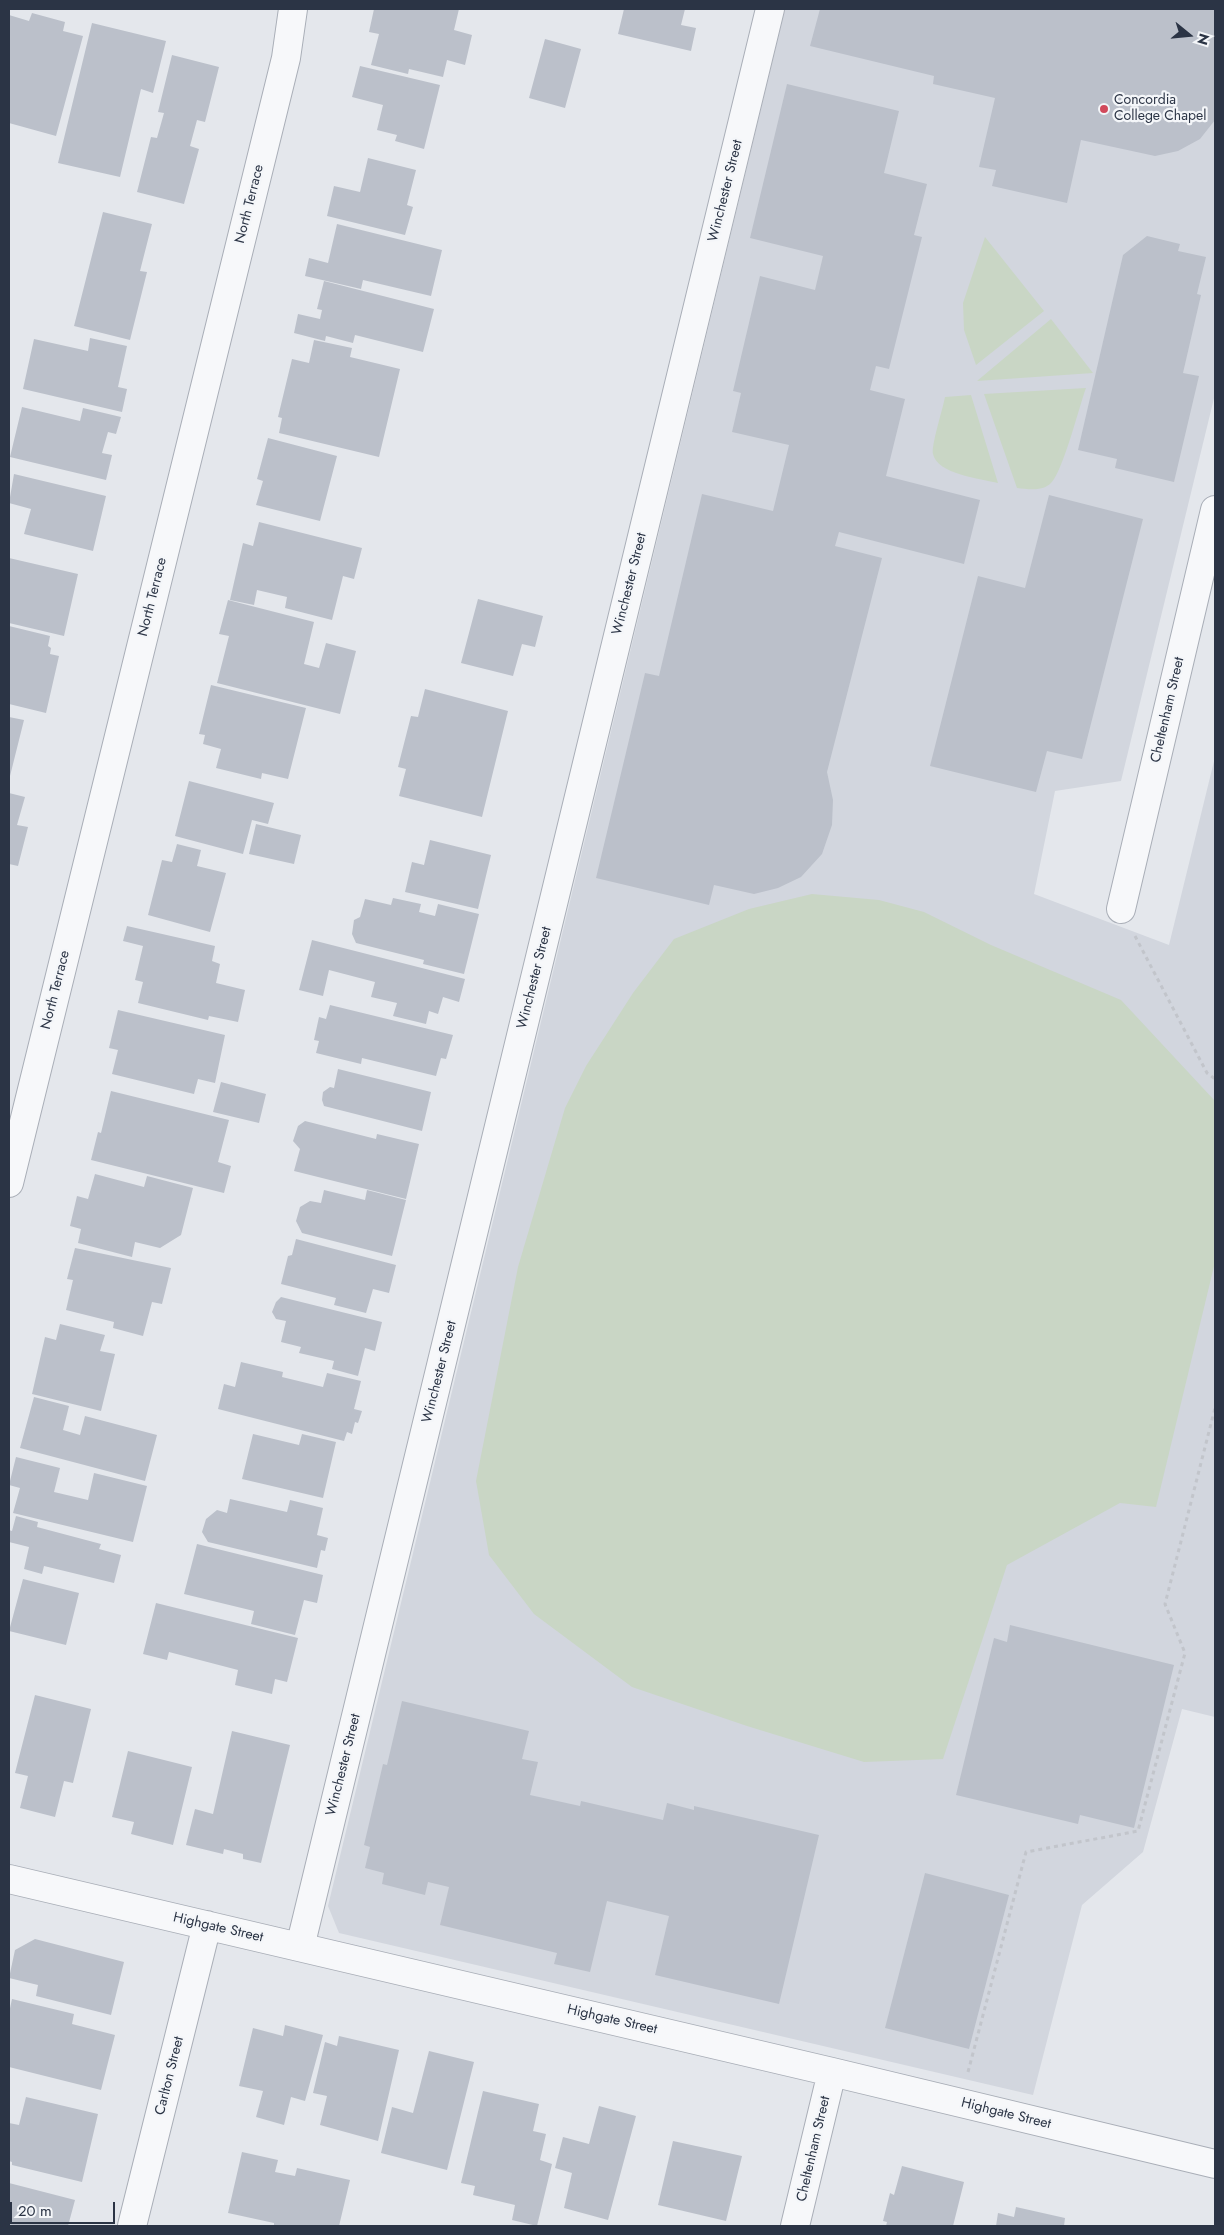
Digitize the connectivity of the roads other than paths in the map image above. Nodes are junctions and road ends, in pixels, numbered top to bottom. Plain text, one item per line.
1 (770, 9) edge
2 (294, 10) edge
3 (1215, 510) edge
4 (1121, 909) road end
5 (9, 1183) edge
6 (9, 1879) edge
7 (207, 1925) junction
8 (300, 1947) junction
9 (832, 2072) junction
10 (1215, 2164) edge
11 (132, 2226) edge
12 (795, 2226) edge

1 - 8 street, Winchester Street
2 - 5 street, North Terrace
3 - 4 street, Cheltenham Street
6 - 7 street, Highgate Street
7 - 8 street, Highgate Street
7 - 11 street, Carlton Street
8 - 9 street, Highgate Street
9 - 10 street, Highgate Street
9 - 12 street, Cheltenham Street

